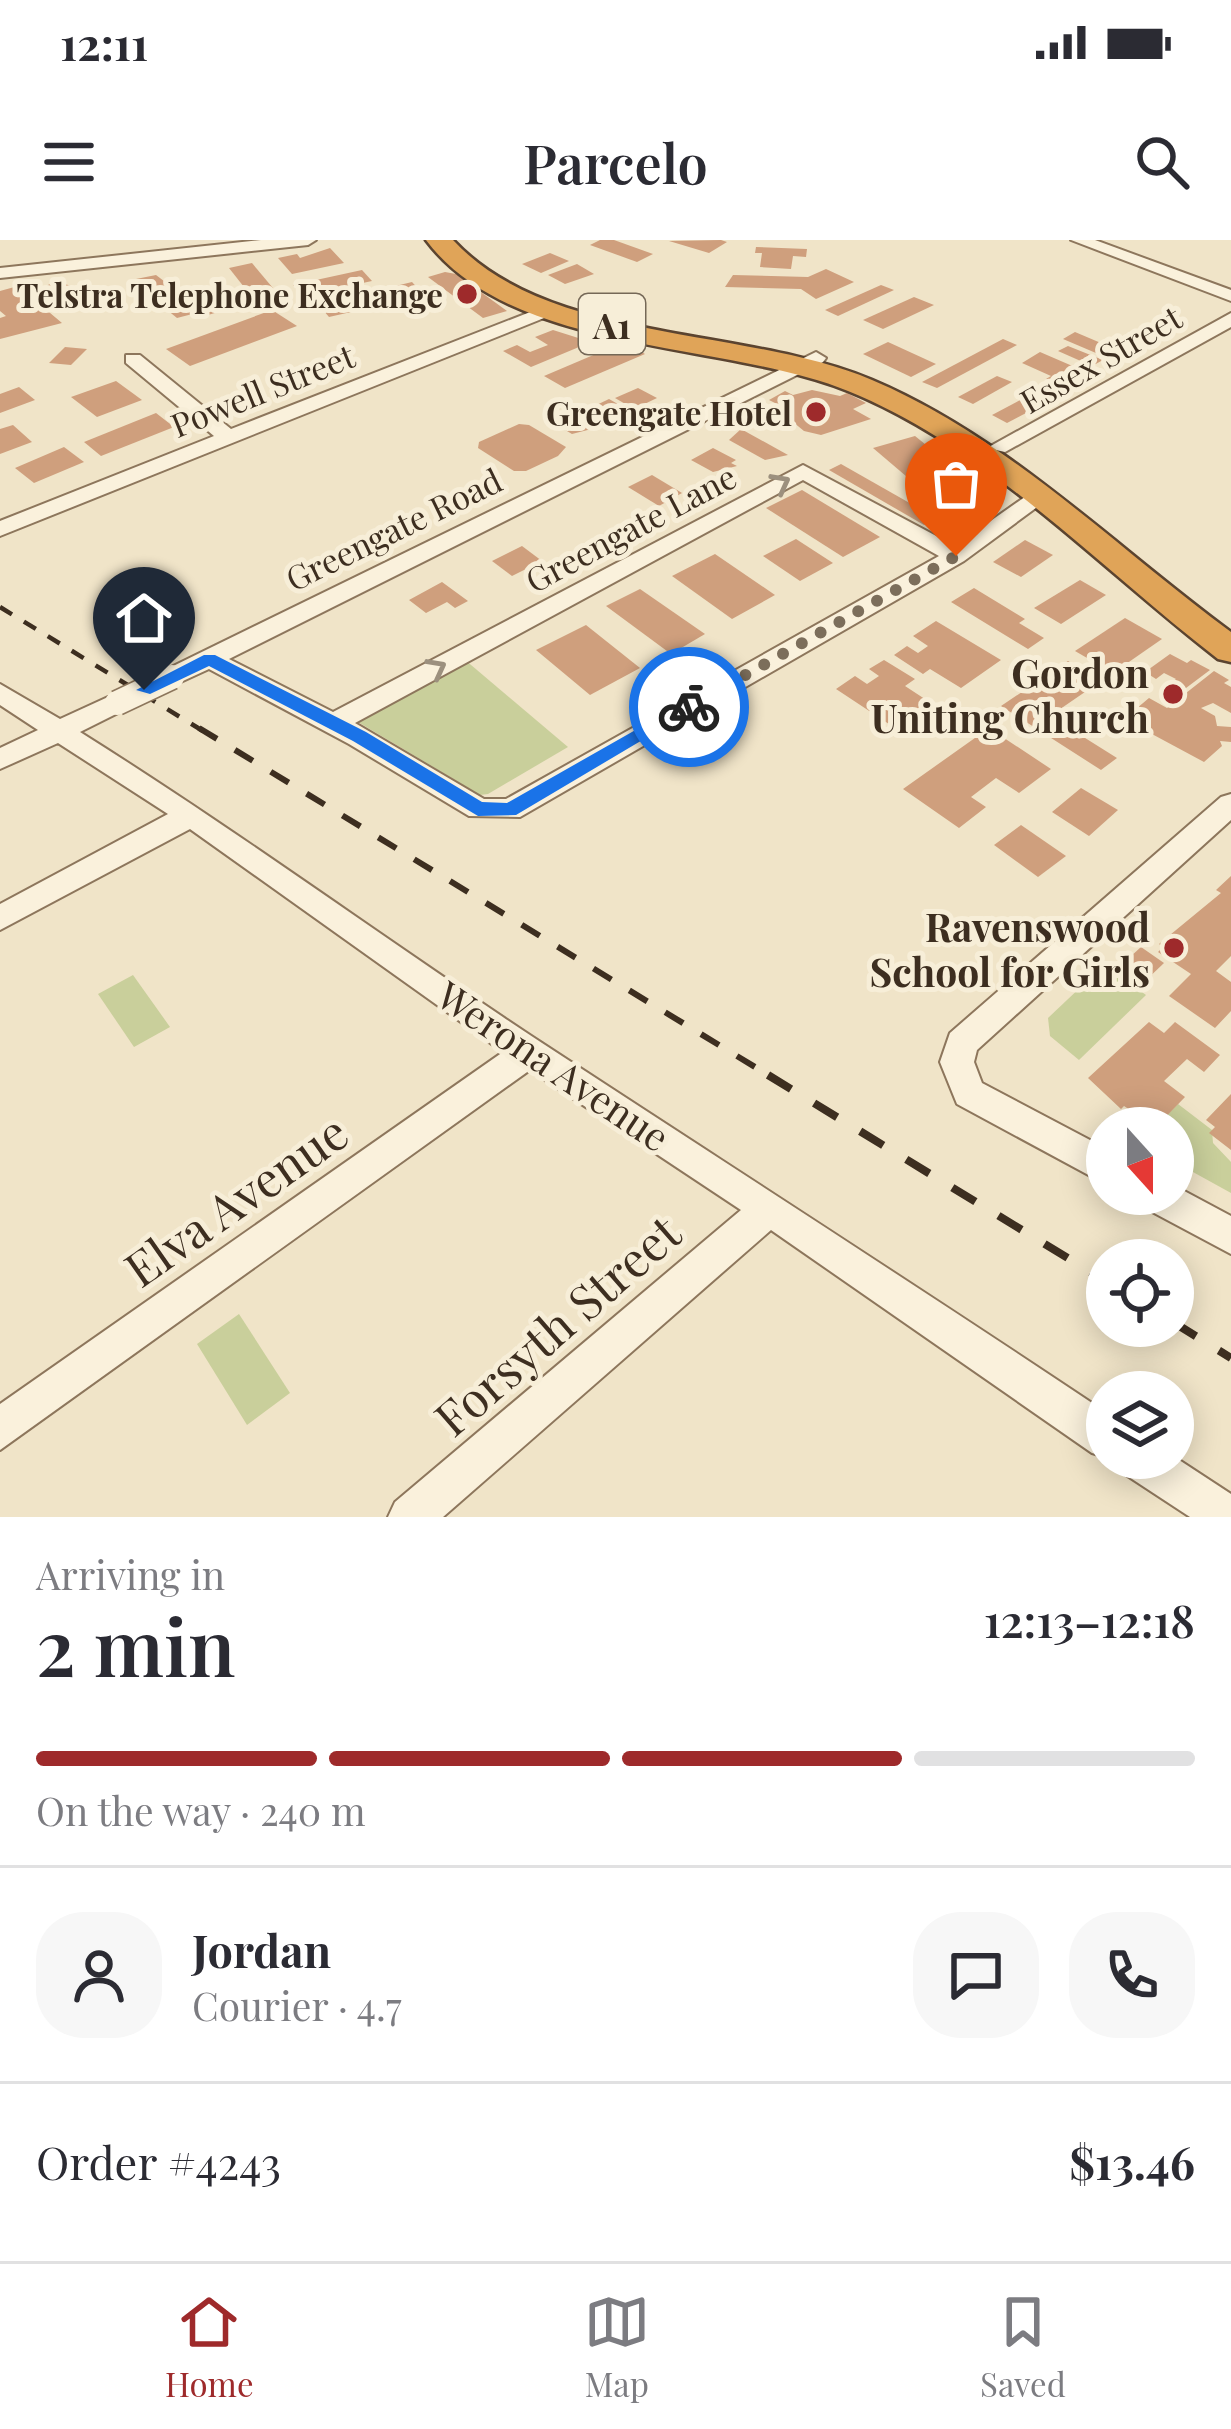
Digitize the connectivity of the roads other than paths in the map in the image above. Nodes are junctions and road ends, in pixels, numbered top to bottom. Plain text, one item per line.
1 (308, 240) edge
2 (439, 240) edge
3 (460, 240) edge
4 (1078, 240) edge
5 (0, 273) edge
6 (1231, 296) edge
7 (548, 310) junction
8 (1231, 319) edge
9 (133, 359) dead end
10 (810, 361) junction
11 (229, 438) junction
12 (998, 448) junction
13 (1037, 499) junction
14 (0, 529) edge
15 (956, 556) junction
16 (1231, 628) edge
17 (1231, 650) edge
18 (209, 659) junction
19 (0, 693) edge
20 (334, 723) junction
21 (58, 731) junction
22 (0, 759) edge
23 (1231, 804) edge
24 (191, 814) junction
25 (0, 918) edge
26 (529, 1052) junction
27 (1086, 1157) edge
28 (770, 1208) junction
29 (1192, 1215) edge
30 (1231, 1236) edge
31 (1086, 1424) edge
32 (0, 1429) edge
33 (1170, 1479) edge
34 (410, 1517) edge
35 (1228, 1517) edge

1 - 5 street
2 - 7 highway, A1
3 - 10 highway, A1
4 - 6 street
7 - 10 highway, A1
7 - 11 street, Powell Street
8 - 12 street, Essex Street
9 - 11 street
10 - 12 highway, A1
10 - 13 highway, A1
10 - 18 street, Greengate Road
11 - 14 street, Powell Street
12 - 16 highway, A1
13 - 15 street
13 - 17 highway, A1
20 -> 15 street, Greengate Lane
15 - 20 street
18 - 20 street
18 - 21 street, Greengate Road, bridge
19 - 21 street, Werona Avenue
21 - 22 street, Greengate Road
21 - 24 street, Werona Avenue
23 - 27 street
24 - 25 street
24 - 26 street, Werona Avenue
26 - 28 street, Werona Avenue
26 - 32 street, Elva Avenue
28 - 31 street, Werona Avenue
28 - 34 street, Forsyth Street
29 - 30 street
33 - 35 street

